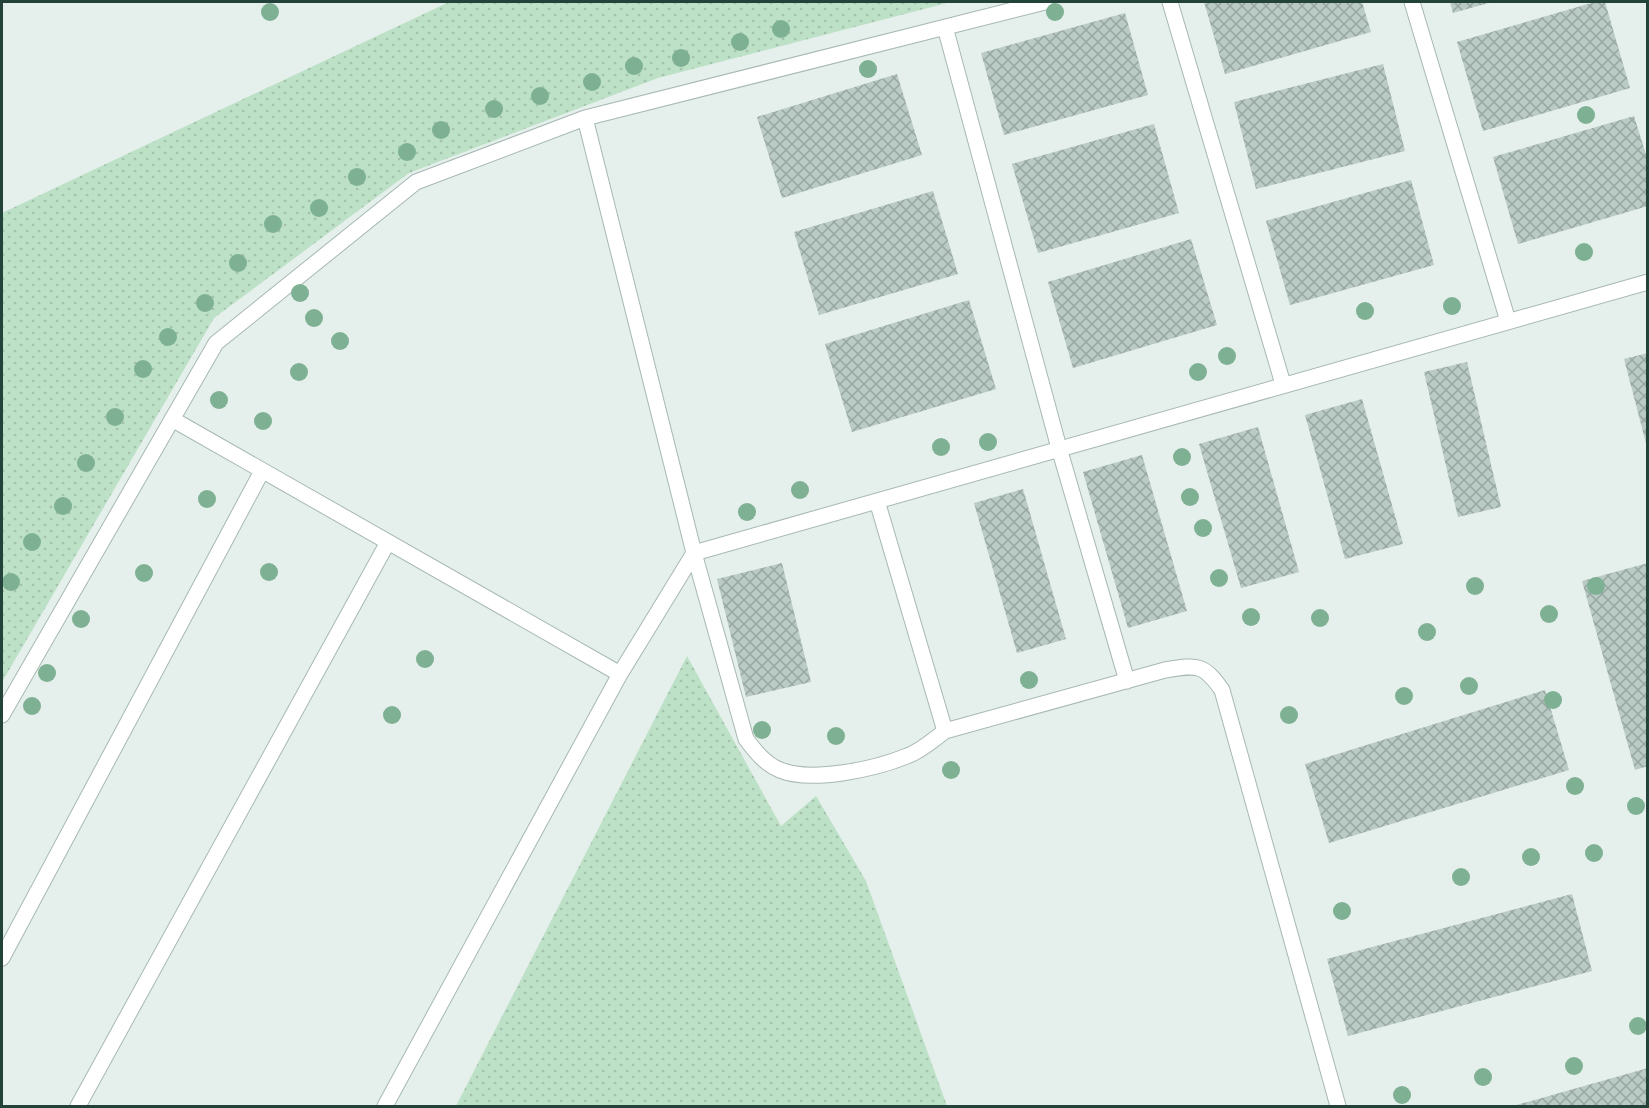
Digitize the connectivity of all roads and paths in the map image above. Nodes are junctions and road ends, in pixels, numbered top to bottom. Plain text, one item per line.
1 (1045, 2) edge
2 (1170, 2) edge
3 (1412, 2) edge
4 (945, 27) junction
5 (585, 118) junction
6 (1647, 282) edge
7 (1508, 321) junction
8 (1283, 384) junction
9 (172, 419) junction
10 (1059, 448) junction
11 (262, 471) junction
12 (877, 501) junction
13 (388, 542) junction
14 (694, 553) junction
15 (620, 674) junction
16 (1127, 681) junction
17 (2, 715) edge
18 (945, 731) junction
19 (2, 958) edge
20 (78, 1107) edge
21 (385, 1107) edge
22 (1338, 1107) edge

1 - 4 lane
2 - 8 lane
3 - 7 lane
4 - 5 lane
4 - 10 lane
5 - 9 lane
5 - 14 lane
6 - 7 lane
7 - 8 lane
8 - 10 lane
9 - 11 lane
9 - 17 lane
10 - 12 lane
10 - 16 lane
11 - 13 lane
11 - 19 lane
12 - 14 lane
12 - 18 lane
13 - 15 lane
13 - 20 lane
14 - 15 lane
14 - 18 lane
15 - 21 lane
16 - 18 lane
16 - 22 lane

